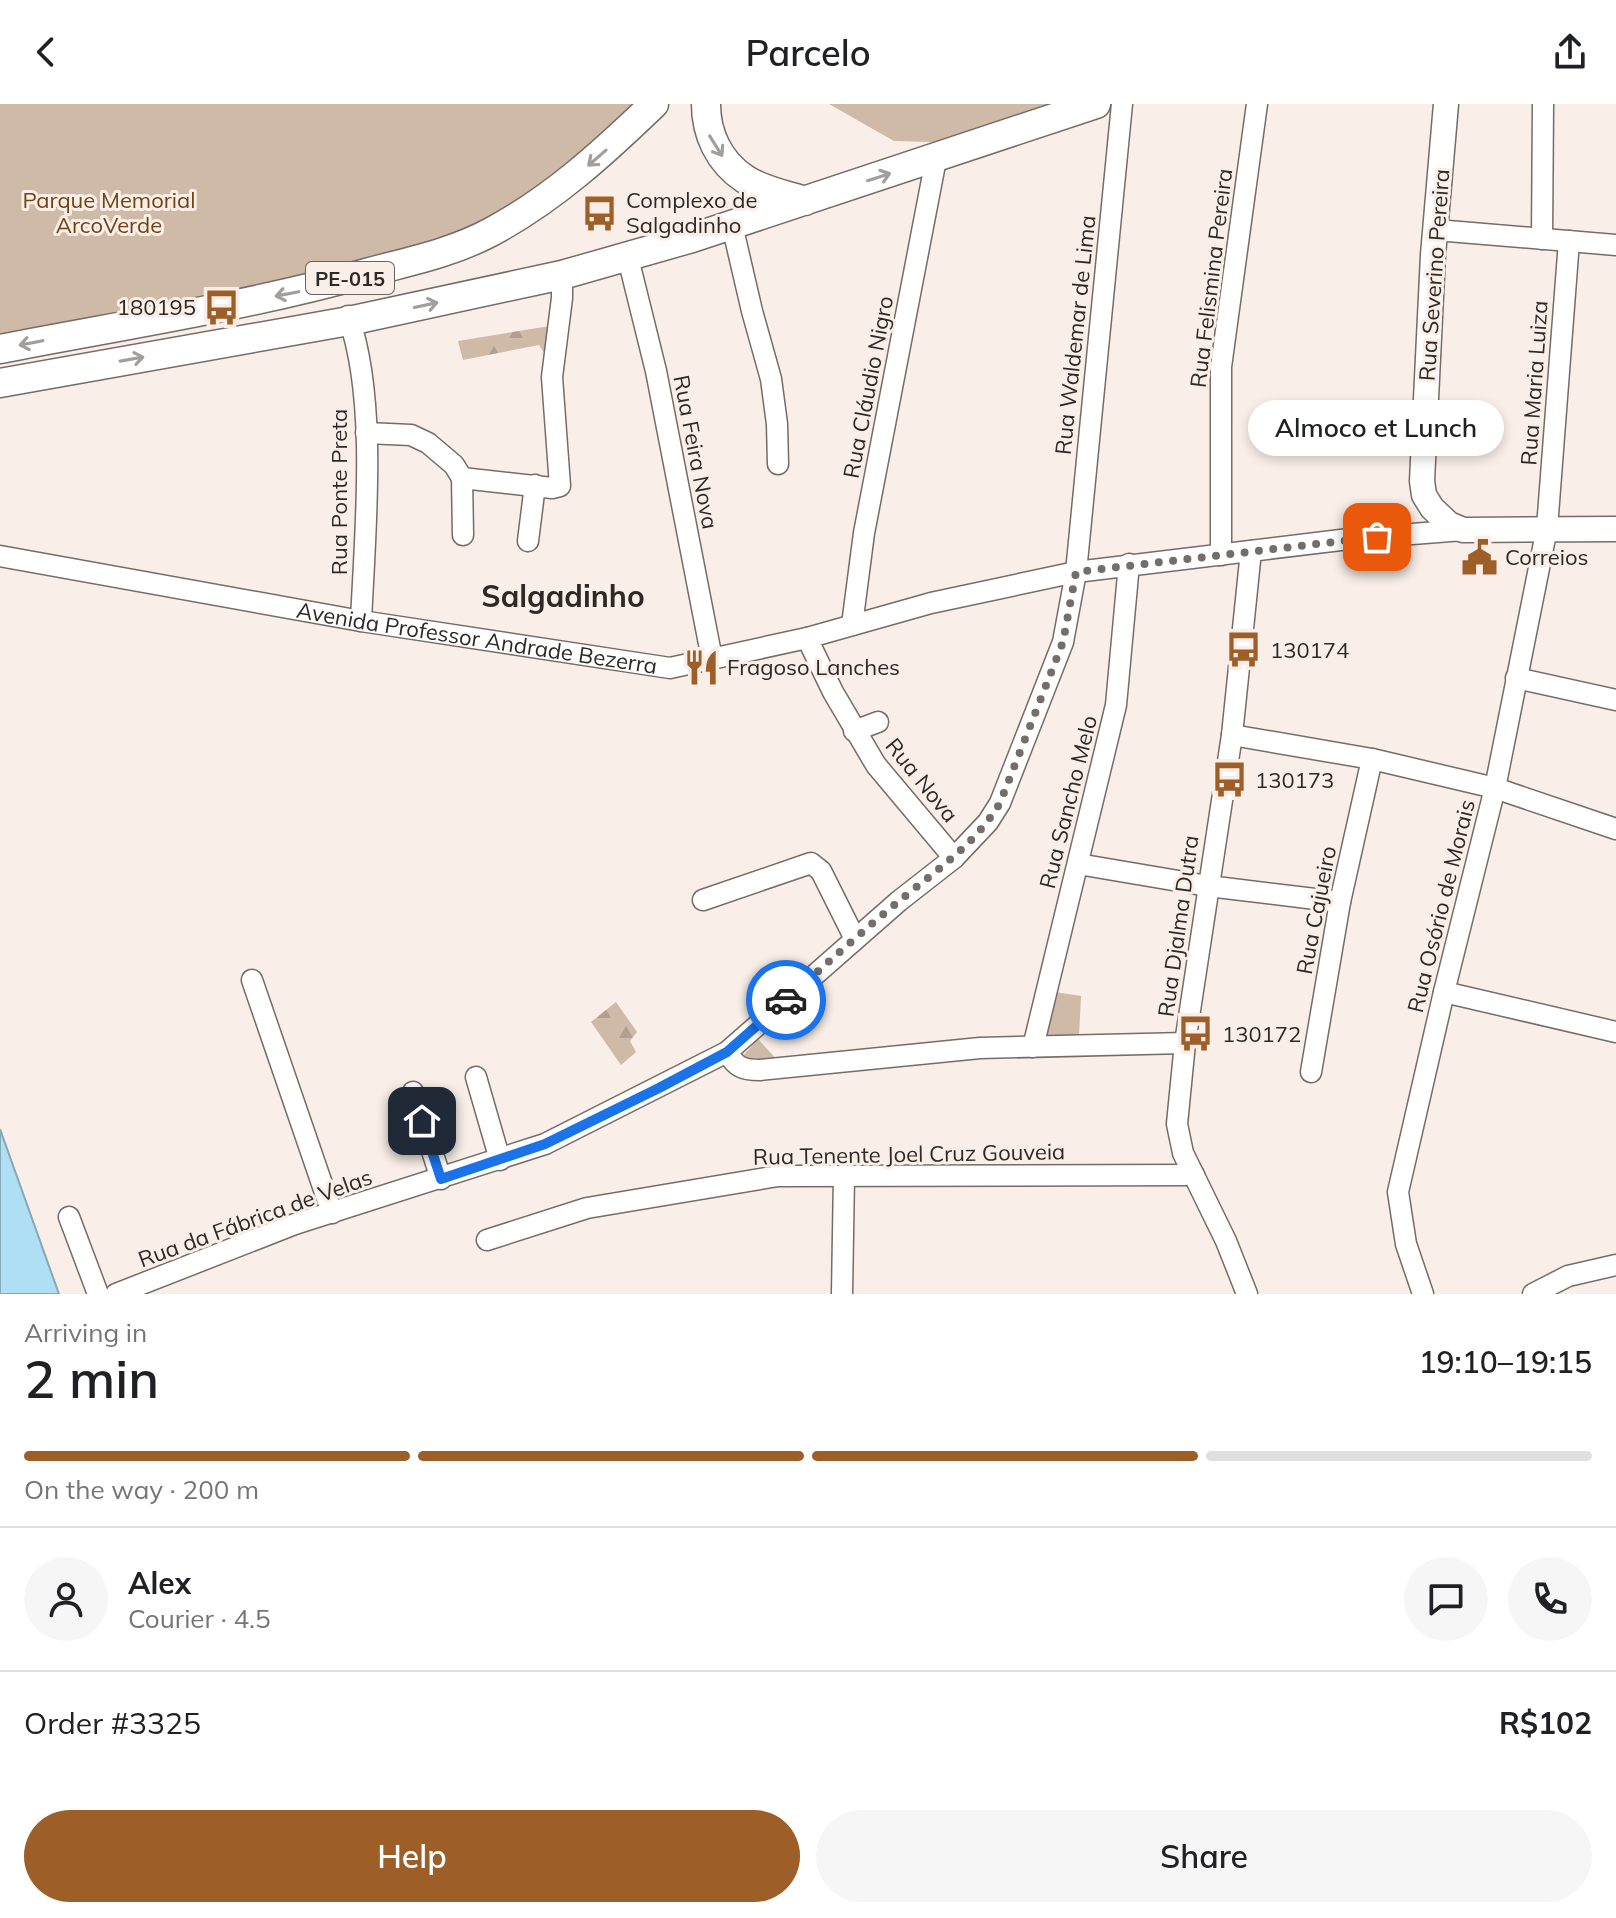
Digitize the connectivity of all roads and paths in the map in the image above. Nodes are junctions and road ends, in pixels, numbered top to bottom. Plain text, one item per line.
1 (654, 104) edge
2 (706, 104) edge
3 (1096, 104) edge
4 (1122, 104) edge
5 (1257, 104) edge
6 (1439, 104) edge
7 (1446, 104) edge
8 (1543, 104) edge
9 (1442, 146) junction
10 (936, 159) junction
11 (805, 201) junction
12 (732, 225) junction
13 (1436, 230) junction
14 (1542, 239) junction
15 (1569, 241) junction
16 (1616, 245) edge
17 (627, 254) junction
18 (562, 275) junction
19 (348, 318) junction
20 (0, 349) edge
21 (0, 383) edge
22 (366, 433) junction
23 (778, 464) dead end
24 (462, 478) junction
25 (535, 485) junction
26 (1547, 528) junction
27 (1616, 529) edge
28 (1463, 530) junction
29 (463, 535) dead end
30 (528, 541) dead end
31 (1251, 551) junction
32 (1221, 555) junction
33 (0, 556) edge
34 (1129, 564) junction
35 (1076, 572) junction
36 (361, 621) junction
37 (852, 625) junction
38 (807, 638) junction
39 (712, 659) junction
40 (1516, 678) junction
41 (1616, 700) edge
42 (878, 722) dead end
43 (854, 731) junction
44 (1232, 735) junction
45 (1372, 759) junction
46 (1495, 788) junction
47 (1616, 829) edge
48 (954, 858) junction
49 (1078, 864) junction
50 (1208, 886) junction
51 (703, 900) dead end
52 (1340, 902) junction
53 (855, 939) junction
54 (252, 980) dead end
55 (1444, 992) junction
56 (1616, 1032) edge
57 (1185, 1043) junction
58 (1033, 1047) junction
59 (727, 1052) junction
60 (1311, 1072) dead end
61 (476, 1077) dead end
62 (413, 1092) dead end
63 (500, 1160) junction
64 (844, 1175) junction
65 (1194, 1175) junction
66 (441, 1179) junction
67 (332, 1213) junction
68 (69, 1217) dead end
69 (487, 1240) dead end
70 (1616, 1265) edge
71 (98, 1294) edge
72 (116, 1294) edge
73 (842, 1294) edge
74 (1247, 1294) edge
75 (1423, 1294) edge
76 (1533, 1294) edge

1 -> 20 highway, PE-015
2 -> 11 highway
3 - 10 highway, PE-015
4 - 35 street, Rua Waldemar de Lima
5 - 32 street, Rua Felismina Pereira
6 - 9 main road, Rua Severino Pereira
7 - 9 main road, Rua Severino Pereira
8 - 14 street
9 - 13 main road, Rua Severino Pereira
11 -> 10 highway, PE-015
10 - 37 street, Rua Cláudio Nigro
11 - 12 highway, PE-015
12 - 17 highway, PE-015
12 - 23 street
13 - 14 street
13 - 28 main road, Rua Severino Pereira
14 - 15 street
15 - 16 street
15 - 26 street, Rua Maria Luiza
17 - 18 highway, PE-015
17 - 39 street, Rua Feira Nova
19 -> 18 highway, PE-015
18 - 25 street
21 -> 19 highway, PE-015
19 - 22 street, Rua Ponte Preta
22 - 24 street
22 - 36 street, Rua Ponte Preta
24 - 25 street
24 - 29 street
25 - 30 street
26 - 27 main road, Avenida Professor Andrade Bezerra
26 - 28 main road, Avenida Professor Andrade Bezerra
26 - 40 street, Rua Osório de Morais
28 - 31 street, Avenida Professor Andrade Bezerra
31 - 32 street, Avenida Professor Andrade Bezerra
31 - 44 street, Rua Djalma Dutra
32 - 34 street, Avenida Professor Andrade Bezerra
33 - 36 street, Avenida Professor Andrade Bezerra
34 - 35 street, Avenida Professor Andrade Bezerra
34 - 49 street, Rua Sancho Melo
35 - 37 street, Avenida Professor Andrade Bezerra
35 - 48 street, Rua da Fábrica de Velas
36 - 39 street, Avenida Professor Andrade Bezerra
37 - 38 street, Avenida Professor Andrade Bezerra
38 - 39 street, Avenida Professor Andrade Bezerra
38 - 43 street, Rua Nova
40 - 41 street
40 - 46 street, Rua Osório de Morais
42 - 43 street, Rua Nova
43 - 48 street, Rua Nova
44 - 45 street
44 - 50 street, Rua Djalma Dutra
45 - 46 street
45 - 52 street, Rua Cajueiro
46 - 47 street
46 - 55 street, Rua Osório de Morais
48 - 53 street, Rua da Fábrica de Velas
49 - 50 street
49 - 58 street, Rua Sancho Melo
50 - 52 street
50 - 57 street, Rua Djalma Dutra
51 - 53 street
52 - 60 street, Rua Cajueiro
53 - 59 street, Rua da Fábrica de Velas
54 - 67 street
55 - 56 street
55 - 75 street, Rua Osório de Morais
57 - 58 street
57 - 65 street, Rua Djalma Dutra
58 - 59 street
59 - 63 street, Rua da Fábrica de Velas
61 - 63 street
62 - 66 street
63 - 66 street, Rua da Fábrica de Velas
64 - 65 street, Rua Tenente Joel Cruz Gouveia
64 - 69 street, Rua Tenente Joel Cruz Gouveia
64 - 73 street
65 - 74 street, Rua Djalma Dutra
66 - 67 street, Rua da Fábrica de Velas
67 - 72 street, Rua da Fábrica de Velas
68 - 71 street
70 - 76 street

